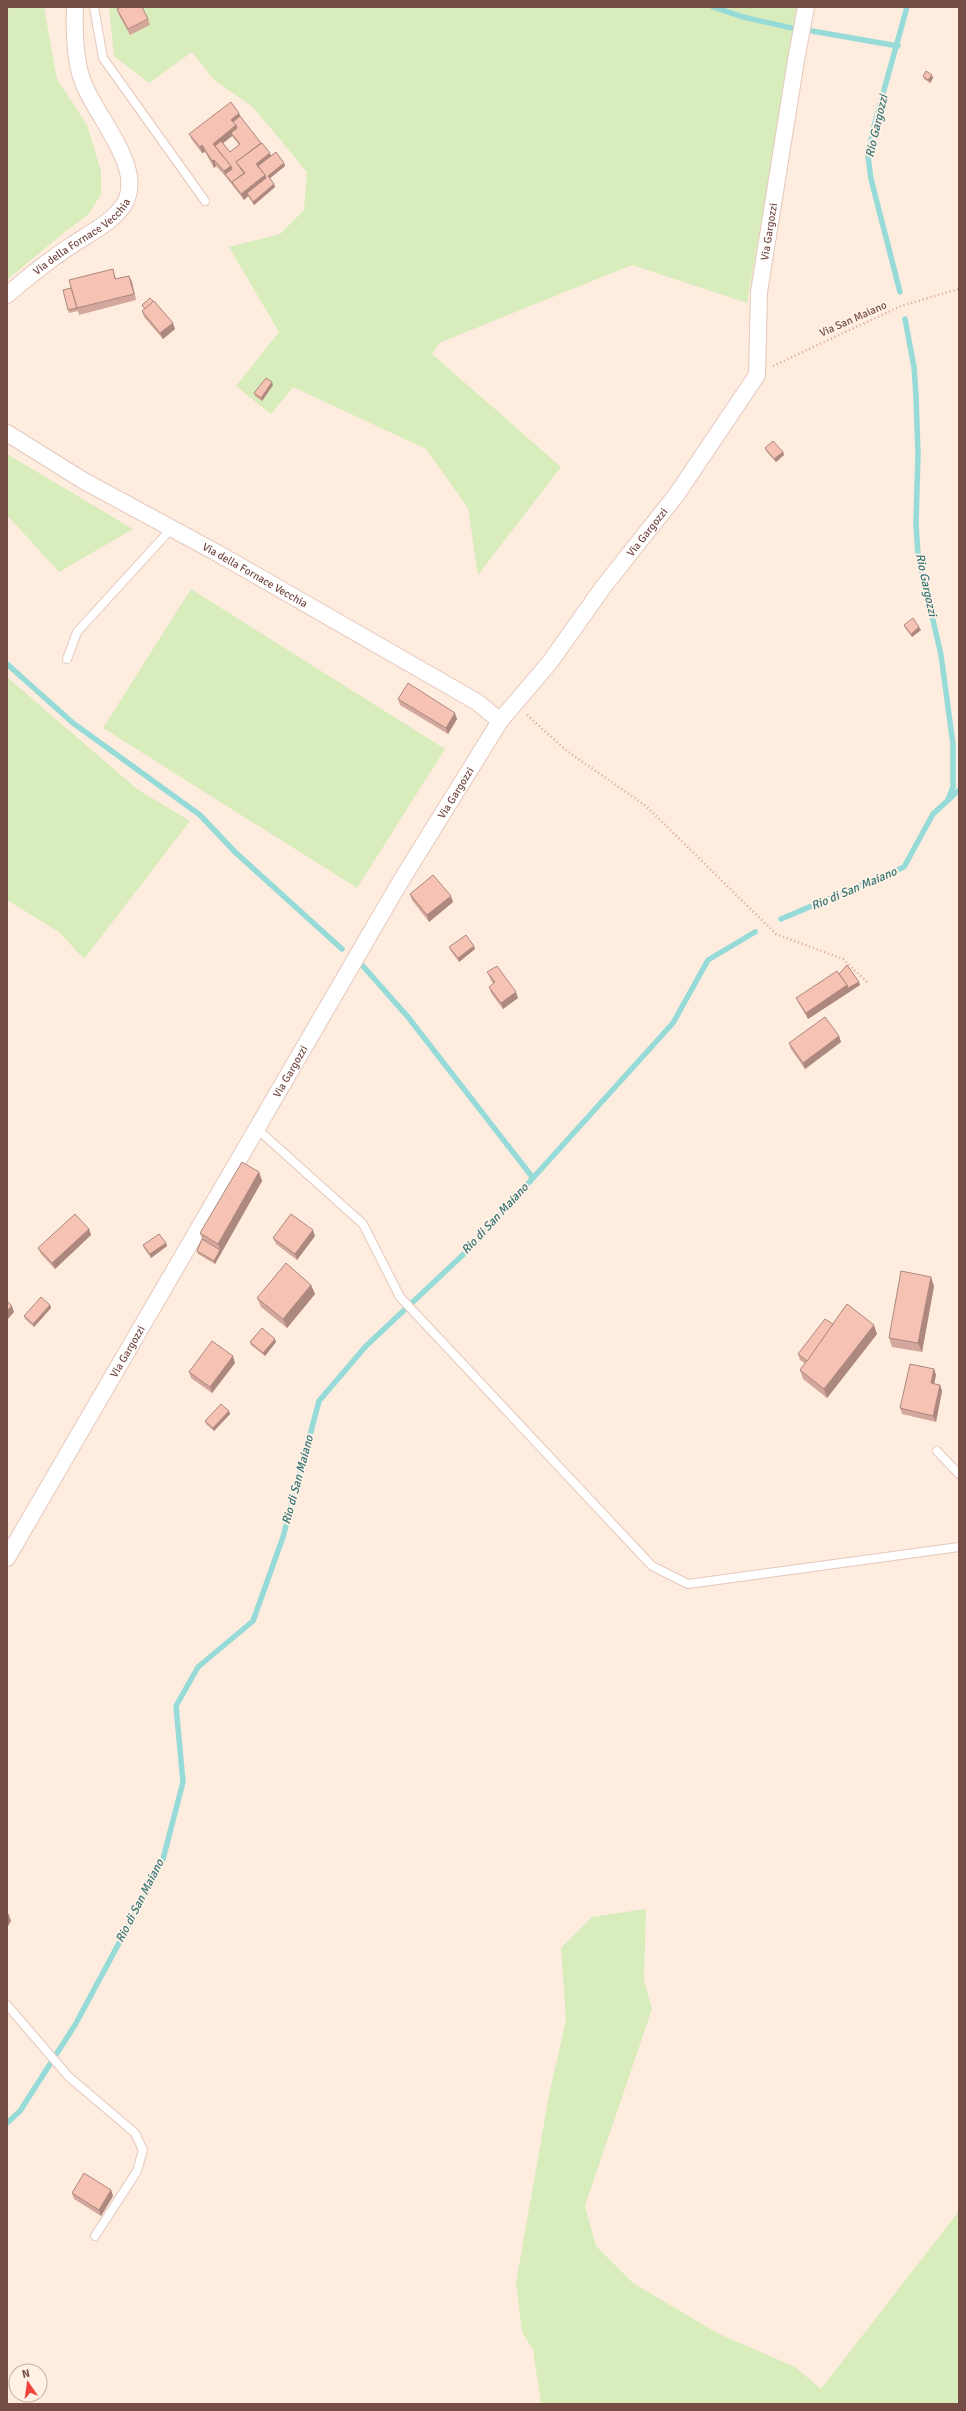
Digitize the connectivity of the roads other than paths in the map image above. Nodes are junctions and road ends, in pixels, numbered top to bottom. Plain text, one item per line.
1 (75, 7) edge
2 (94, 7) edge
3 (806, 7) edge
4 (205, 201) dead end
5 (7, 295) edge
6 (7, 433) edge
7 (171, 529) junction
8 (66, 659) dead end
9 (500, 721) junction
10 (256, 1128) junction
11 (936, 1451) dead end
12 (959, 1474) edge
13 (959, 1547) edge
14 (7, 1558) edge
15 (7, 2005) edge
16 (95, 2236) dead end

1 - 5 street, Via della Fornace Vecchia
2 - 4 lane
3 - 9 street, Via Gargozzi
6 - 7 street, Via della Fornace Vecchia
7 - 8 lane
7 - 9 street, Via della Fornace Vecchia
9 - 10 street, Via Gargozzi
10 - 13 lane
10 - 14 street, Via Gargozzi
11 - 12 lane
15 - 16 lane

